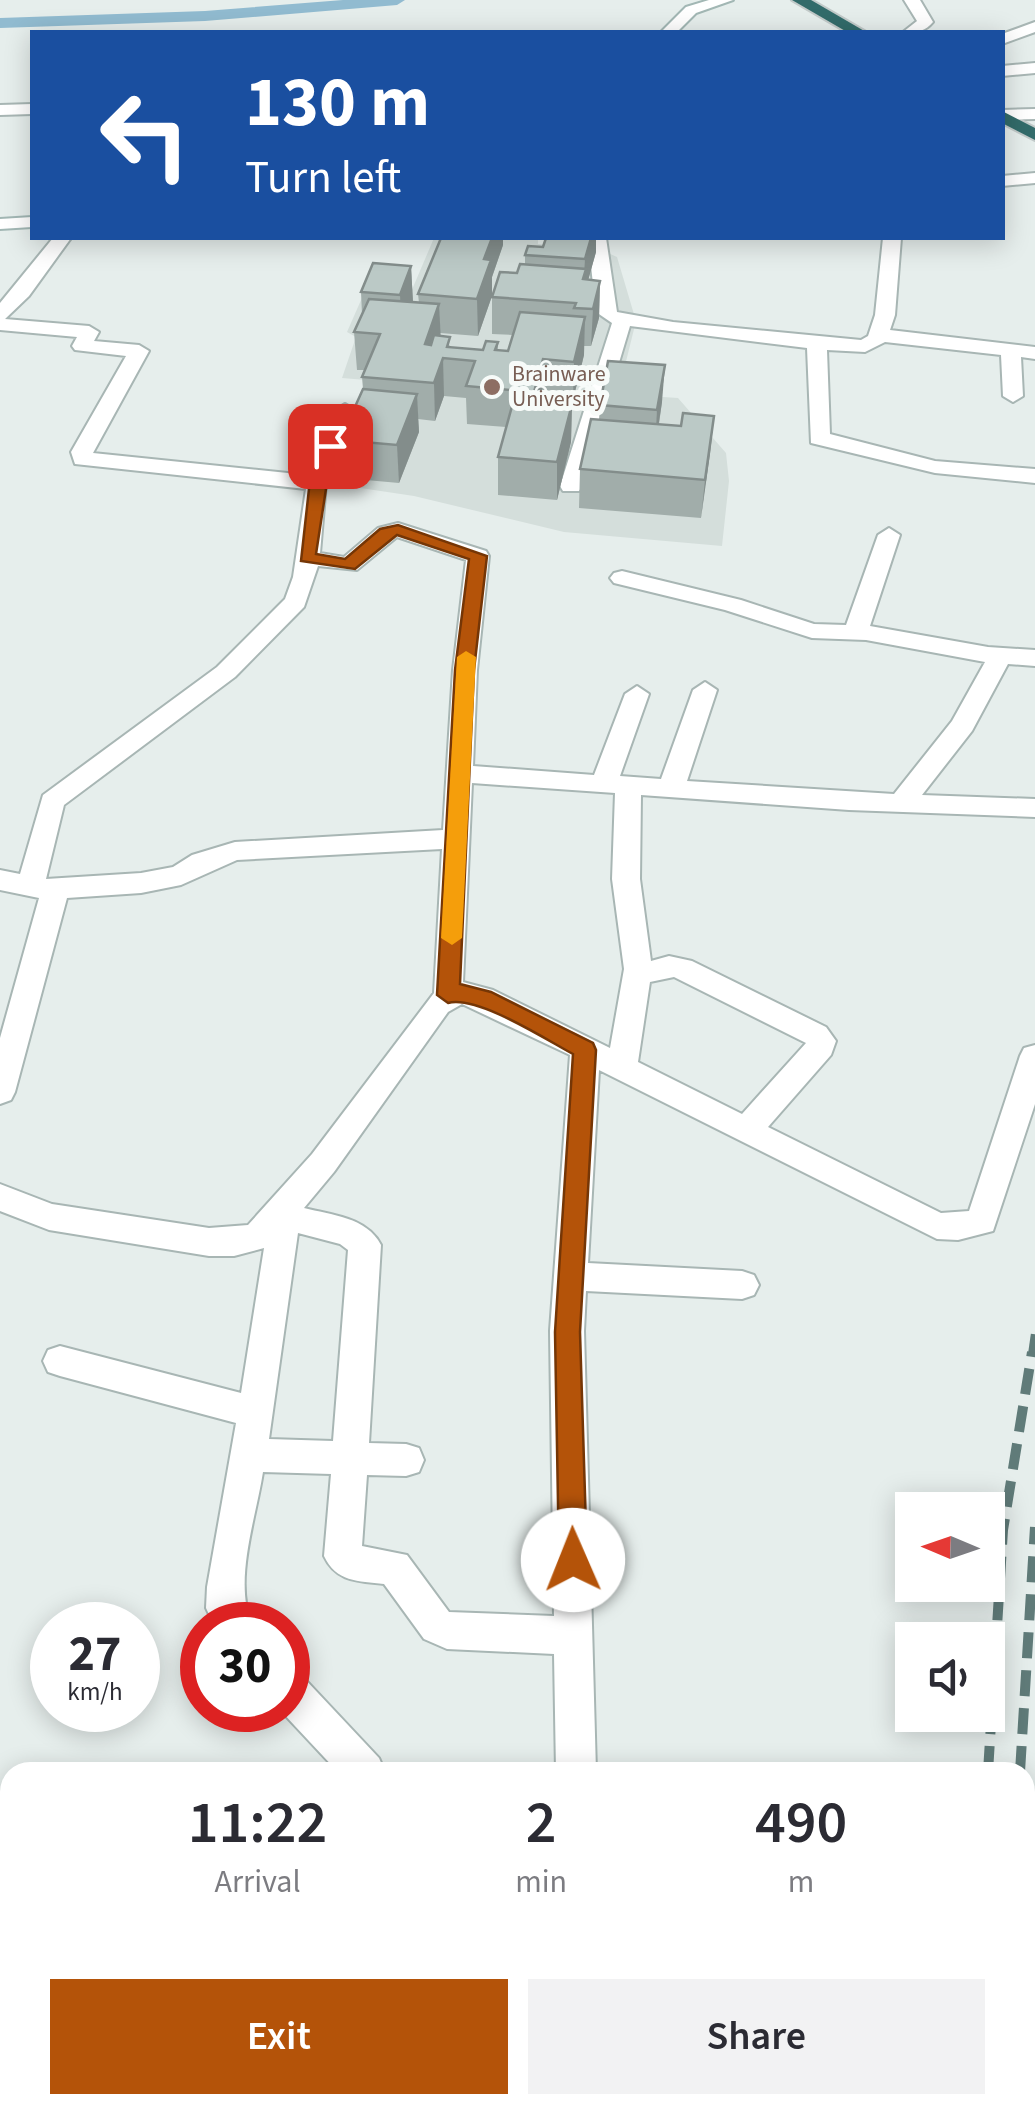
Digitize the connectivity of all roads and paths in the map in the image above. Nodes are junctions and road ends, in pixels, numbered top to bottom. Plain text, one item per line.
1 (724, 0) edge
2 (800, 0) edge
3 (912, 0) edge
4 (1035, 27) edge
5 (671, 30) edge
6 (854, 30) edge
7 (917, 30) edge
8 (1005, 38) edge
9 (1035, 68) edge
10 (1005, 72) edge
11 (30, 109) edge
12 (0, 110) edge
13 (1035, 114) edge
14 (1005, 115) edge
15 (1005, 117) edge
16 (1035, 135) edge
17 (1035, 178) edge
18 (1005, 181) edge
19 (30, 222) edge
20 (0, 224) edge
21 (61, 240) edge
22 (598, 240) edge
23 (892, 240) edge
24 (0, 314) edge
25 (622, 321) junction
26 (0, 324) edge
27 (878, 335) junction
28 (816, 344) junction
29 (1011, 350) junction
30 (1035, 353) edge
31 (1012, 396) dead end
32 (345, 410) dead end
33 (1035, 476) edge
34 (314, 483) junction
35 (571, 486) dead end
36 (889, 536) dead end
37 (307, 557) junction
38 (622, 578) dead end
39 (856, 632) junction
40 (1000, 656) junction
41 (1035, 658) edge
42 (705, 690) dead end
43 (636, 694) dead end
44 (461, 774) junction
45 (616, 785) junction
46 (671, 789) junction
47 (904, 801) junction
48 (1035, 808) edge
49 (458, 837) junction
50 (0, 880) edge
51 (40, 887) junction
52 (638, 976) junction
53 (448, 995) junction
54 (585, 1050) junction
55 (1035, 1056) edge
56 (622, 1068) junction
57 (0, 1091) edge
58 (746, 1130) junction
59 (0, 1196) edge
60 (285, 1211) junction
61 (571, 1276) junction
62 (742, 1284) dead end
63 (60, 1361) dead end
64 (254, 1412) junction
65 (249, 1455) junction
66 (348, 1456) junction
67 (406, 1460) dead end
68 (225, 1602) edge
69 (574, 1636) junction
70 (310, 1713) edge
71 (356, 1762) edge
72 (576, 1762) edge

1 - 5 street
2 - 6 highway
3 - 7 street
4 - 8 street
9 - 10 street
11 - 12 street
13 - 14 street
15 - 16 highway
17 - 18 street
19 - 20 street
21 - 24 street
22 - 25 street
23 - 27 street
25 - 28 street
25 - 35 street
26 - 34 street
27 - 28 street
27 - 29 street
28 - 33 street
29 - 30 street
29 - 31 street
32 - 34 street
34 - 37 street
36 - 39 street
37 - 44 street
37 - 51 street
38 - 39 street
39 - 40 street
40 - 41 street
40 - 47 street
42 - 46 street
43 - 45 street
44 - 45 street
44 - 49 street
45 - 46 street
45 - 52 street
46 - 47 street
47 - 48 street
49 - 51 street
49 - 53 street
50 - 51 street
51 - 57 street
52 - 56 street
52 - 58 street
53 - 54 street
53 - 60 street
54 - 56 street
54 - 61 street
55 - 58 street
56 - 58 street
59 - 60 street
60 - 64 street
60 - 66 street
61 - 62 street
61 - 69 street
63 - 64 street
64 - 65 street
65 - 66 street
65 - 68 street
66 - 67 street
66 - 69 street
69 - 72 street
70 - 71 street

